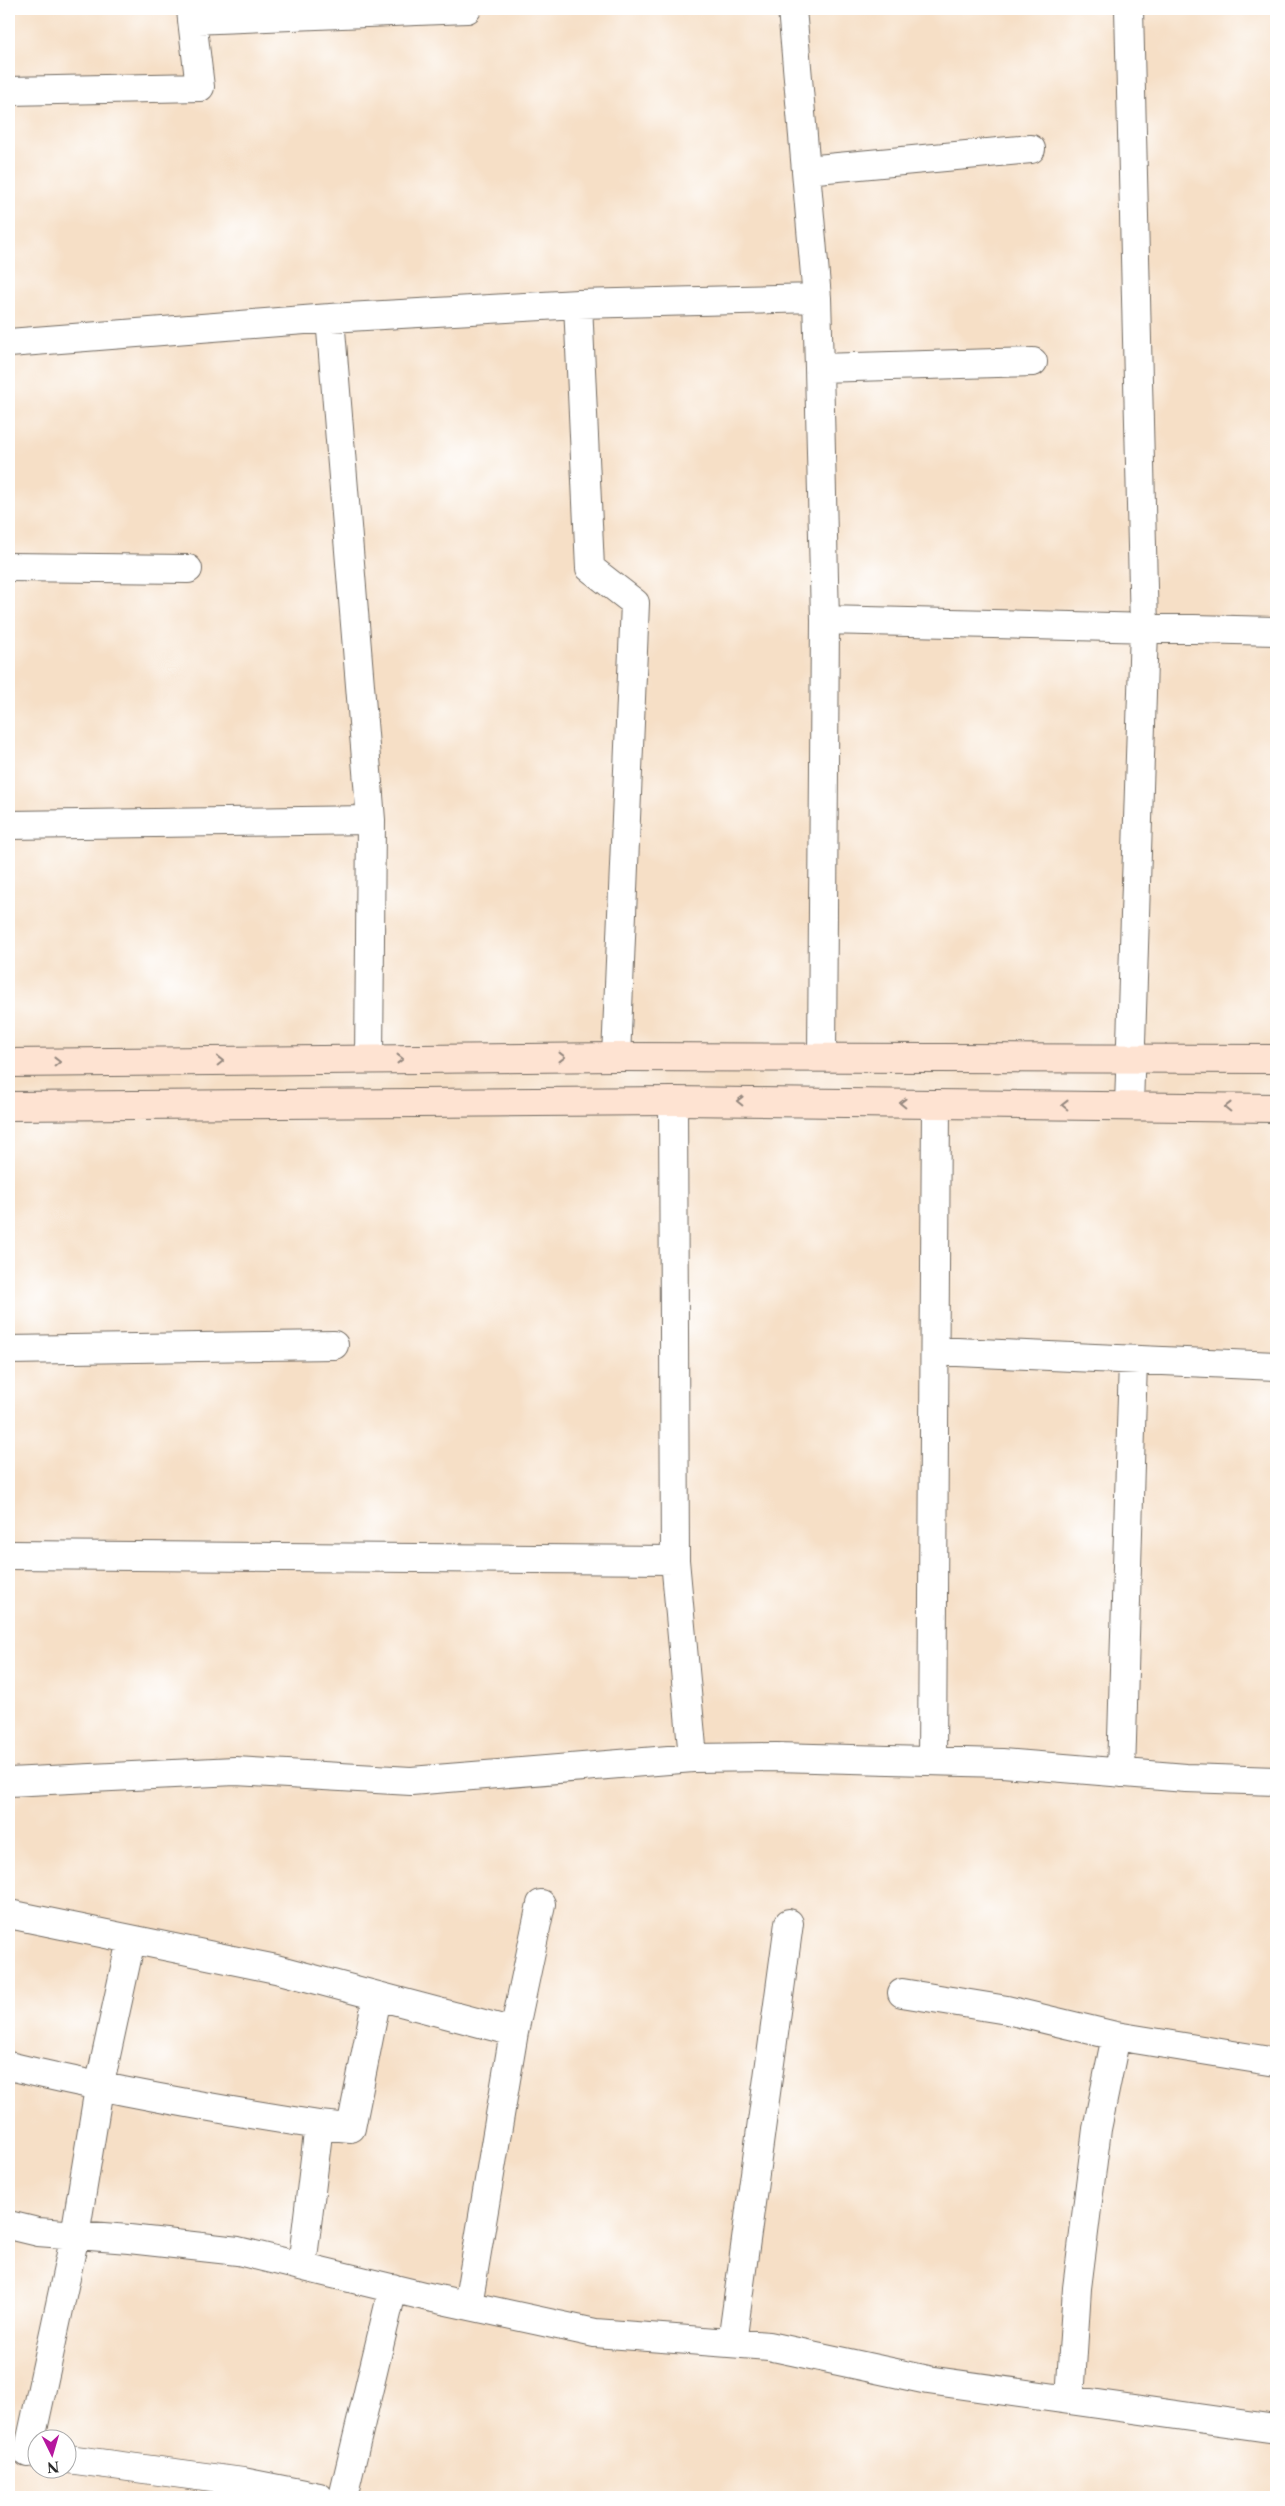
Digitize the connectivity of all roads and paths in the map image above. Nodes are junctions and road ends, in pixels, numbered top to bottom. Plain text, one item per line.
1 (467, 9) edge
2 (792, 9) edge
3 (1129, 9) edge
4 (191, 14) edge
5 (9, 92) edge
6 (1031, 149) dead end
7 (806, 170) junction
8 (816, 298) junction
9 (578, 304) junction
10 (330, 318) junction
11 (9, 343) edge
12 (1034, 362) dead end
13 (819, 368) junction
14 (9, 568) edge
15 (188, 569) dead end
16 (826, 620) junction
17 (1144, 629) junction
18 (1276, 631) edge
19 (371, 820) junction
20 (9, 825) edge
21 (822, 1056) junction
22 (616, 1057) junction
23 (1131, 1057) junction
24 (369, 1059) junction
25 (1276, 1059) edge
26 (9, 1063) edge
27 (672, 1101) junction
28 (936, 1104) junction
29 (9, 1106) edge
30 (1129, 1106) junction
31 (1276, 1108) edge
32 (334, 1345) dead end
33 (9, 1350) edge
34 (936, 1351) junction
35 (1133, 1360) junction
36 (1276, 1366) edge
37 (9, 1555) edge
38 (675, 1560) junction
39 (693, 1758) junction
40 (932, 1761) junction
41 (1121, 1773) junction
42 (1276, 1781) edge
43 (9, 1782) edge
44 (541, 1904) dead end
45 (9, 1914) edge
46 (789, 1923) dead end
47 (131, 1940) junction
48 (902, 1993) dead end
49 (377, 1997) junction
50 (514, 2032) junction
51 (1116, 2036) junction
52 (1276, 2062) edge
53 (9, 2066) edge
54 (99, 2088) junction
55 (319, 2125) junction
56 (9, 2225) edge
57 (76, 2235) junction
58 (302, 2266) junction
59 (393, 2288) junction
60 (468, 2305) junction
61 (732, 2343) junction
62 (1070, 2399) junction
63 (1276, 2429) edge
64 (25, 2453) edge
65 (78, 2460) edge
66 (319, 2497) edge
67 (343, 2497) edge

1 - 4 street
2 - 7 street
3 - 17 street
4 - 5 street
6 - 7 street
7 - 8 street
8 - 9 street
8 - 13 street
9 - 10 street
9 - 22 street
10 - 11 street
10 - 19 street
12 - 13 street
13 - 16 street
14 - 15 street
16 - 17 street
16 - 21 street
17 - 18 street
17 - 23 street
19 - 20 street
19 - 24 street
21 - 22 street
21 - 23 street
24 -> 22 street
23 - 25 street
23 - 30 street
26 -> 24 street
28 -> 27 street
27 - 29 street
27 - 38 street
30 -> 28 street
28 - 34 street
31 -> 30 street
32 - 33 street
34 - 35 street
34 - 40 street
35 - 36 street
35 - 41 street
37 - 38 street
38 - 39 street
39 - 40 street
39 - 43 street
40 - 41 street
41 - 42 street
44 - 50 street
45 - 47 street
46 - 61 street
47 - 49 street
47 - 54 street
48 - 51 street
49 - 50 street
49 - 55 street
50 - 60 street
51 - 52 street
51 - 62 street
53 - 54 street
54 - 55 street
54 - 57 street
55 - 58 street
56 - 57 street
57 - 58 street
57 - 64 street
58 - 59 street
59 - 60 street
59 - 67 street
60 - 61 street
61 - 62 street
62 - 63 street
65 - 66 street

